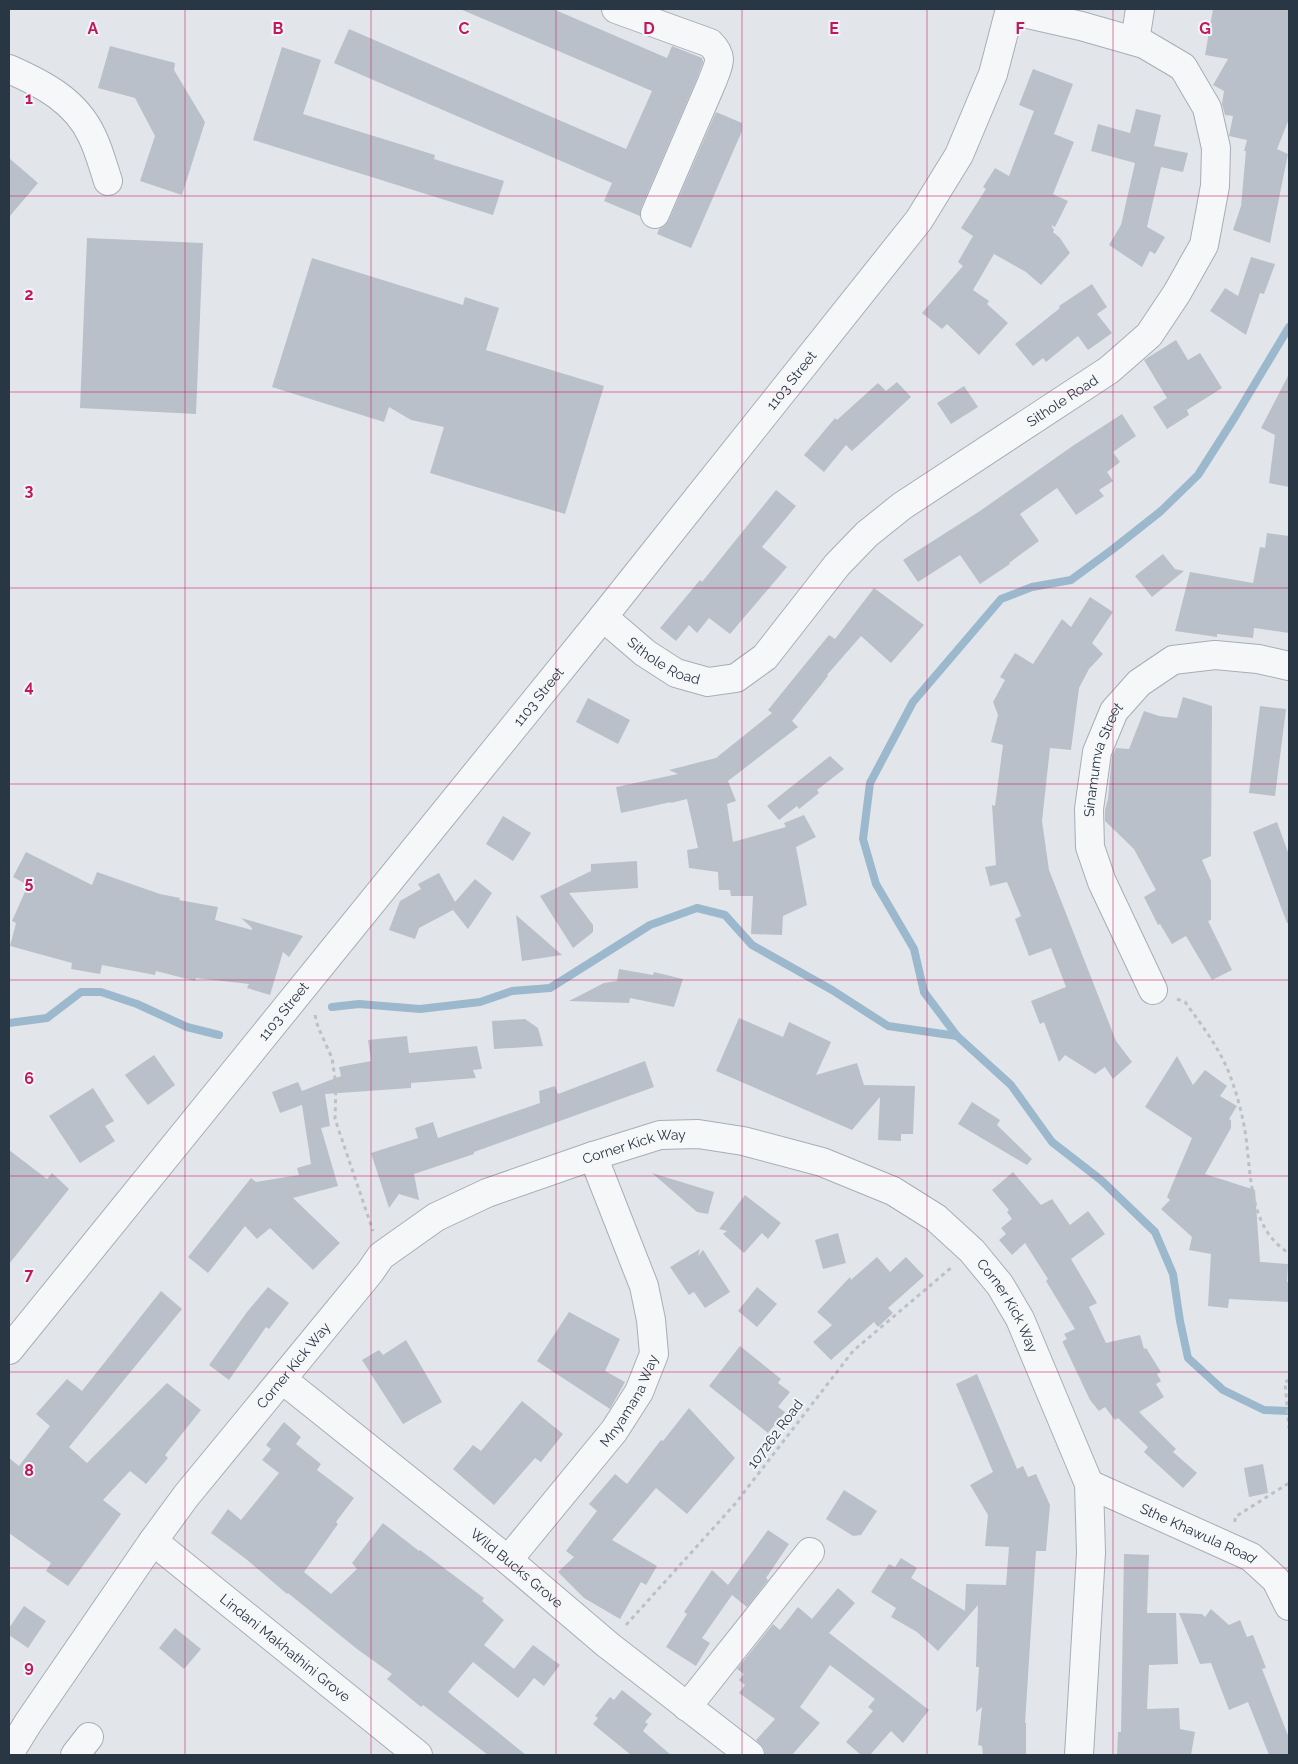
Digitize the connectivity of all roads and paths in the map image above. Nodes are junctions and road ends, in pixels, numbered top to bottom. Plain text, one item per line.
1 (616, 9) edge
2 (1140, 9) edge
3 (1010, 10) edge
4 (1135, 41) junction
5 (9, 69) edge
6 (108, 181) dead end
7 (655, 214) dead end
8 (603, 617) junction
9 (1289, 666) edge
10 (1153, 990) joint
11 (316, 1013) dead end
12 (593, 1156) junction
13 (972, 1251) junction
14 (1289, 1253) edge
15 (381, 1256) junction
16 (9, 1350) edge
17 (283, 1380) junction
18 (1287, 1381) edge
19 (1289, 1428) edge
20 (1289, 1483) edge
21 (1090, 1484) junction
22 (153, 1541) junction
23 (1230, 1547) junction
24 (810, 1552) dead end
25 (508, 1560) junction
26 (1289, 1606) edge
27 (608, 1644) junction
28 (687, 1707) junction
29 (9, 1754) edge
30 (418, 1755) edge
31 (750, 1755) edge
32 (1079, 1755) edge

1 - 7 street
2 - 4 street
3 - 4 street, Sithole Road
3 - 8 street, 1103 Street
4 - 8 street, Sithole Road
5 - 6 street
8 - 16 street, 1103 Street
9 - 10 street, Sinamumva Street
10 - 14 path
11 - 15 path
12 - 13 street, Corner Kick Way
12 - 15 street, Corner Kick Way
12 - 25 street, Mnyamana Way
13 - 21 street, Corner Kick Way
13 - 27 path, 107262 Road
15 - 17 street, Corner Kick Way
17 - 22 street, Corner Kick Way
17 - 25 street, Wild Bucks Grove
18 - 19 path
20 - 23 path
21 - 23 street, Sthe Khawula Road
21 - 32 street, Corner Kick Way
22 - 29 street, Corner Kick Way
22 - 30 street, Lindani Makhathini Grove
23 - 26 street, Sthe Khawula Road
24 - 28 street
25 - 27 street, Wild Bucks Grove
27 - 28 street, Wild Bucks Grove
28 - 31 street, Wild Bucks Grove

